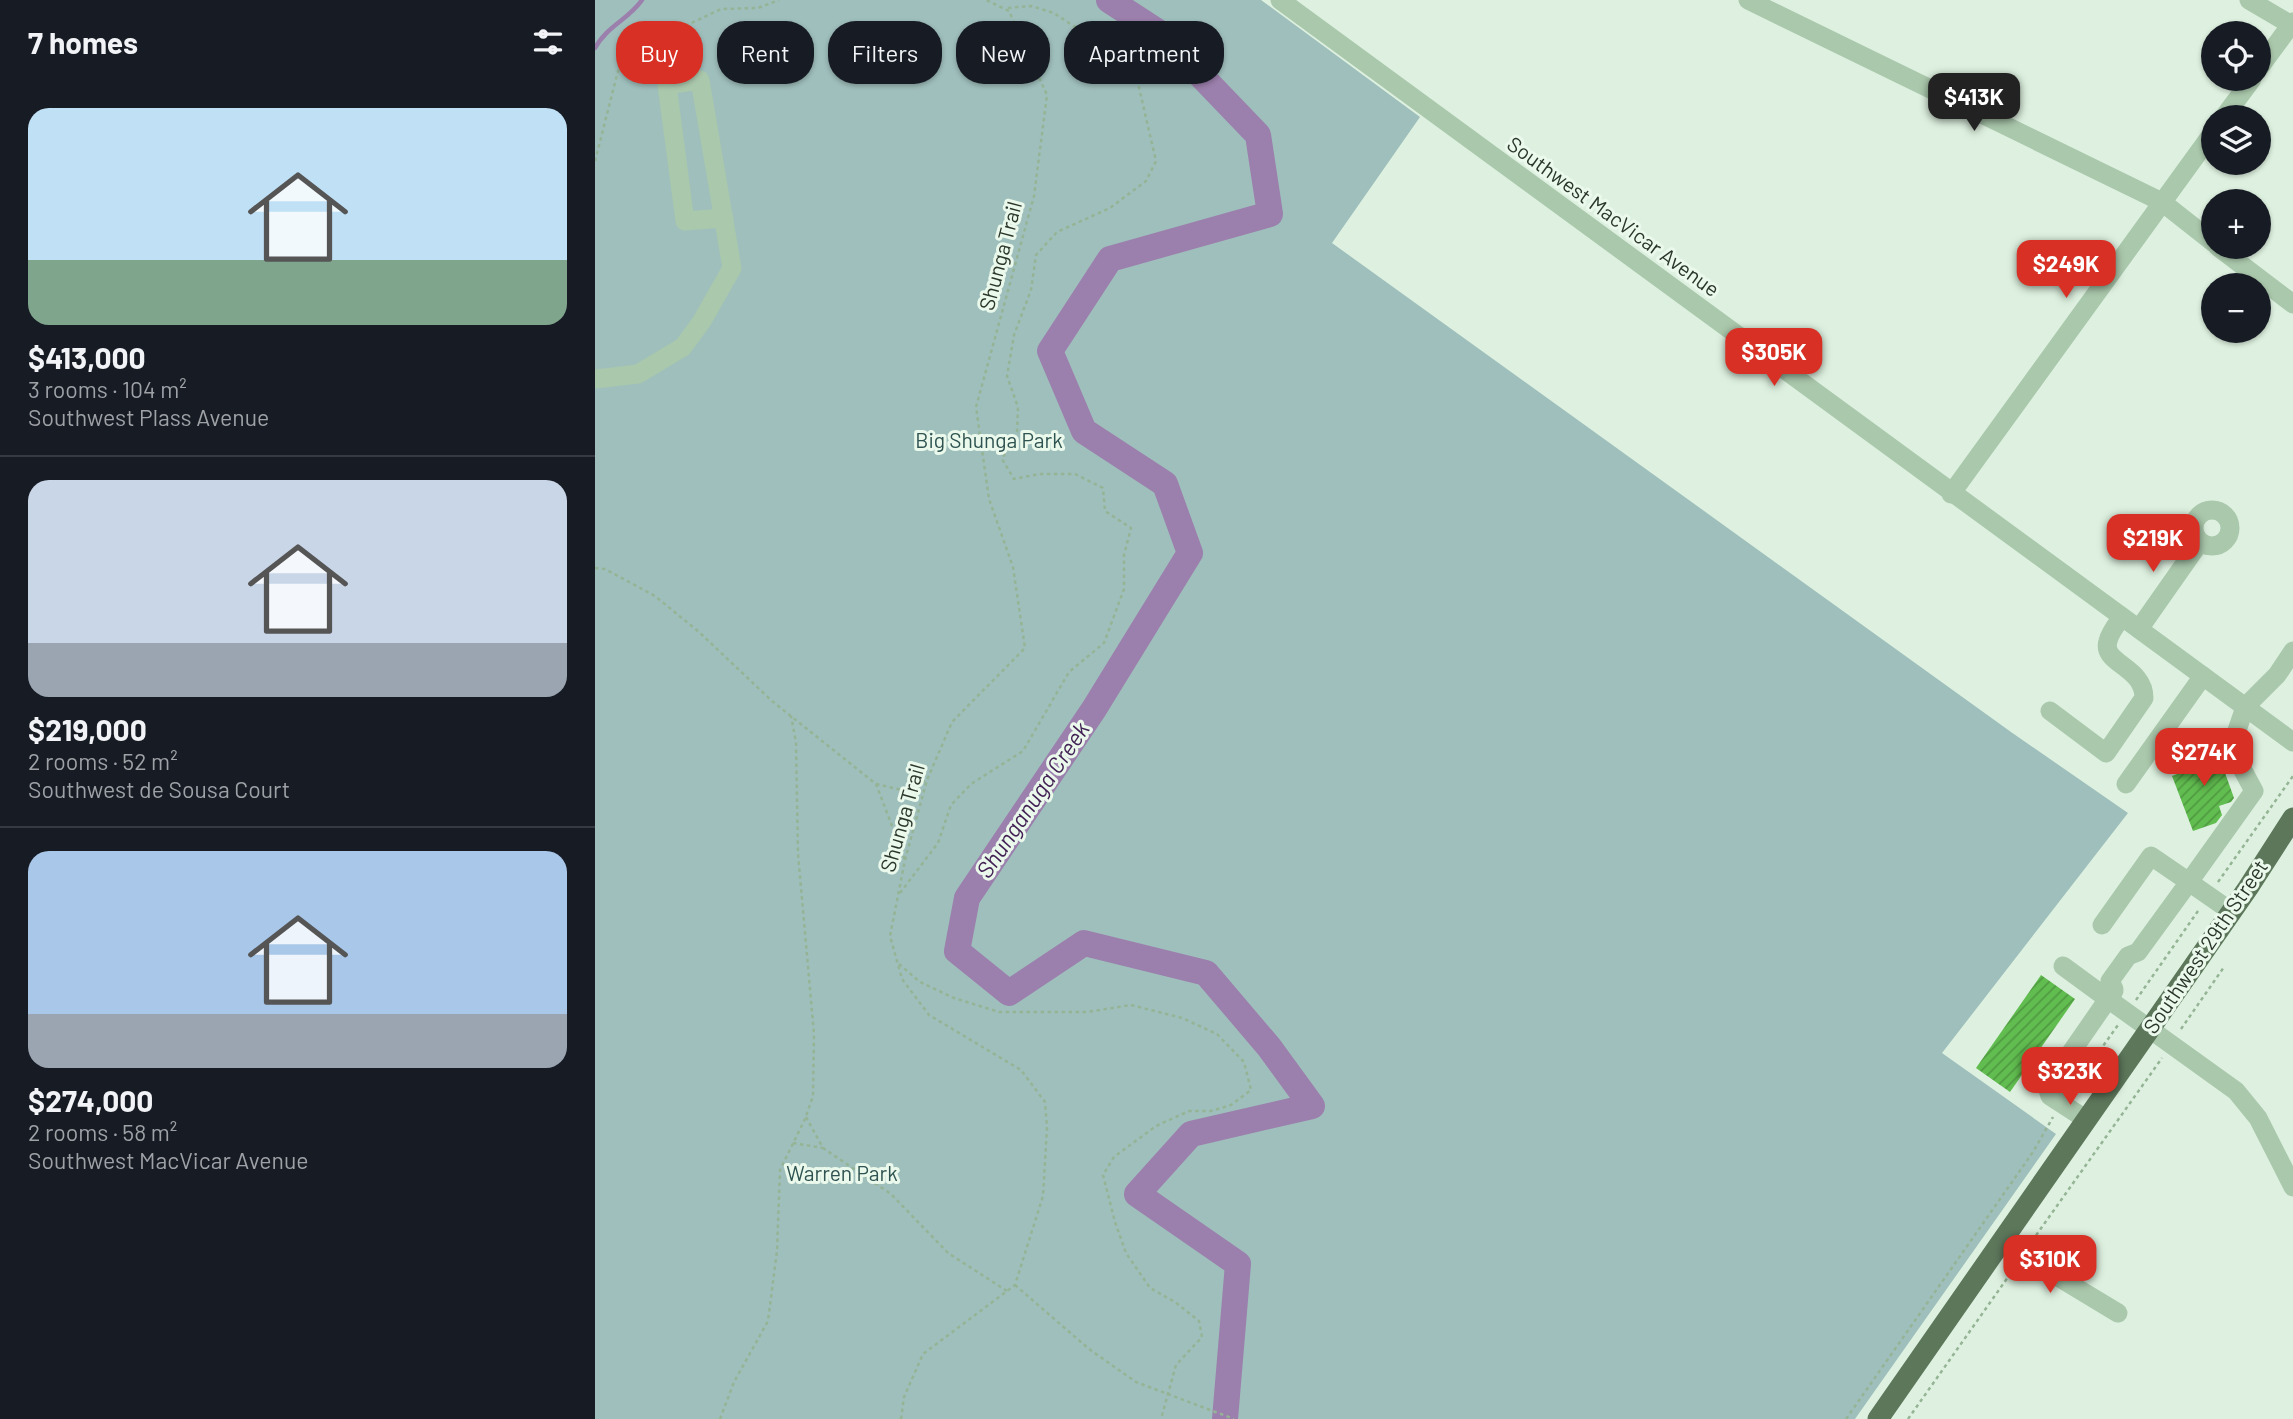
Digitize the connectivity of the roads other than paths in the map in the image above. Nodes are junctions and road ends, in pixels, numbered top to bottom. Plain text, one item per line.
1 (1280, 0) edge
2 (1748, 0) edge
3 (2249, 0) edge
4 (2292, 24) edge
5 (2271, 52) edge
6 (2201, 149) edge
7 (2162, 202) junction
8 (724, 218) junction
9 (2201, 233) edge
10 (2234, 259) edge
11 (2293, 304) edge
12 (595, 379) edge
13 (1951, 494) junction
14 (2200, 542) dead end
15 (2122, 617) junction
16 (2139, 629) junction
17 (2293, 651) edge
18 (2203, 676) junction
19 (2245, 707) junction
20 (2050, 711) dead end
21 (2293, 742) edge
22 (2126, 784) dead end
23 (2293, 818) edge
24 (2189, 882) junction
25 (2232, 912) junction
26 (2102, 925) dead end
27 (2063, 966) dead end
28 (2111, 994) junction
29 (2150, 1030) junction
30 (2087, 1120) junction
31 (2293, 1187) edge
32 (2002, 1242) junction
33 (2118, 1314) dead end
34 (1878, 1419) edge

1 - 13 street, Southwest MacVicar Avenue
2 - 7 street
3 - 4 street
4 - 5 street
6 - 7 street
7 - 9 street
7 - 13 street
8 - 8 street
8 - 12 street
10 - 11 street
13 - 15 street, Southwest MacVicar Avenue
14 - 16 street
15 - 16 street, Southwest MacVicar Avenue
15 - 20 street
16 - 18 street, Southwest MacVicar Avenue
17 - 19 street
18 - 19 street, Southwest MacVicar Avenue
18 - 22 street
19 - 21 street, Southwest MacVicar Avenue
19 - 24 street
23 - 25 main road, Southwest 29th Street
24 - 25 street
24 - 26 street
24 - 28 street
25 - 29 main road, Southwest 29th Street
27 - 28 street
28 - 29 street
28 - 30 street
29 - 30 main road, Southwest 29th Street
29 - 31 street
30 - 32 main road, Southwest 29th Street
32 - 33 street
32 - 34 main road, Southwest 29th Street

